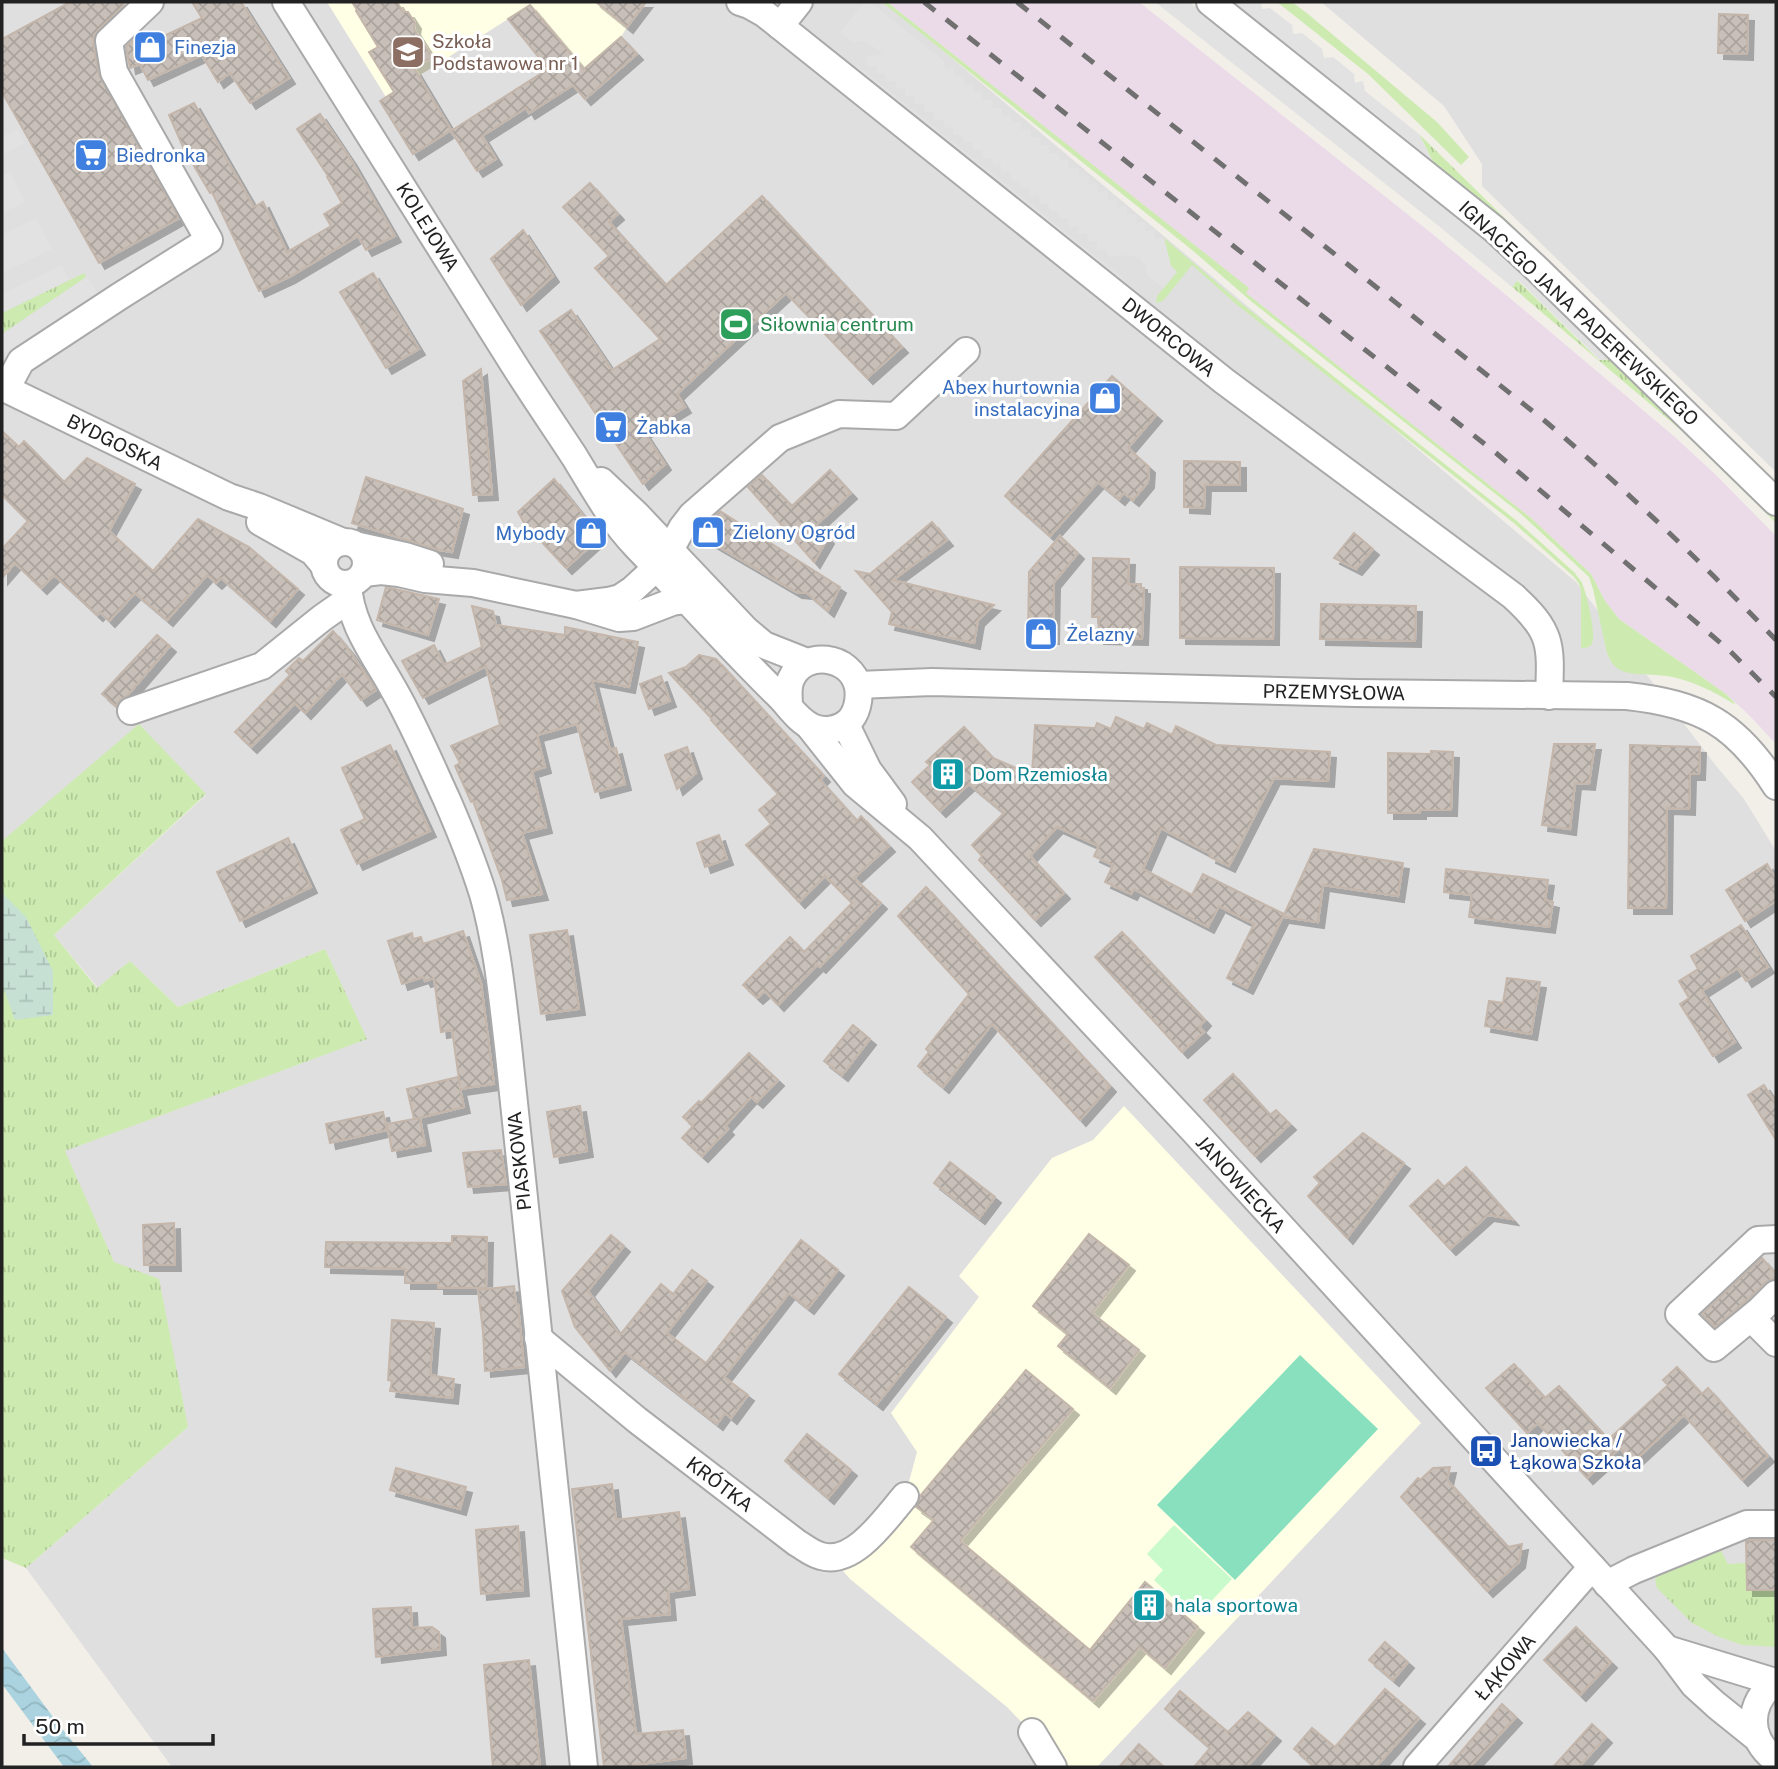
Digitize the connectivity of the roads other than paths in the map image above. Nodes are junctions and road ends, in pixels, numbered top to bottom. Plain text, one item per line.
1 (150, 2) edge
2 (286, 2) edge
3 (740, 2) edge
4 (799, 2) edge
5 (1210, 2) edge
6 (780, 26) junction
7 (966, 351) dead end
8 (4, 388) edge
9 (229, 497) junction
10 (1776, 502) edge
11 (351, 544) junction
12 (663, 559) junction
13 (324, 565) junction
14 (473, 583) junction
15 (354, 585) junction
16 (686, 600) junction
17 (576, 605) junction
18 (807, 662) junction
19 (858, 685) junction
20 (1549, 696) junction
21 (789, 706) junction
22 (131, 710) dead end
23 (845, 725) junction
24 (809, 726) junction
25 (1776, 786) edge
26 (920, 838) junction
27 (1776, 1239) edge
28 (1776, 1294) edge
29 (1751, 1318) junction
30 (538, 1338) junction
31 (1776, 1343) edge
32 (905, 1496) dead end
33 (1776, 1524) edge
34 (1600, 1576) junction
35 (1667, 1648) junction
36 (1776, 1681) edge
37 (1032, 1732) dead end
38 (1757, 1738) junction
39 (1776, 1760) edge
40 (583, 1767) edge
41 (1053, 1767) edge
42 (1417, 1767) edge

1 - 8 street
2 - 12 street, KOLEJOWA
3 - 6 street, DWORCOWA
4 - 6 street
5 - 10 street, IGNACEGO JANA PADEREWSKIEGO
6 - 20 street, DWORCOWA
7 - 12 street, BYDGOSKA
8 - 9 street, BYDGOSKA
9 - 11 street, BYDGOSKA
9 - 13 street, BYDGOSKA
11 - 13 street
11 - 14 street, BYDGOSKA
11 - 15 street
12 - 16 street, KOLEJOWA
12 - 17 street, BYDGOSKA
12 - 18 street, KOLEJOWA
13 - 15 street
14 - 15 street, BYDGOSKA
14 - 17 street, BYDGOSKA
15 - 22 street
15 - 30 street, PIASKOWA
16 - 17 street, BYDGOSKA
16 - 21 street, KOLEJOWA
18 - 19 street
18 - 21 street
19 - 20 street, PRZEMYSŁOWA
19 - 23 street
20 - 25 street, PRZEMYSŁOWA
21 - 24 street
23 - 24 street
23 - 26 street
24 - 26 street, JANOWIECKA
26 - 34 street, JANOWIECKA
27 - 29 street
28 - 29 street
29 - 31 street
30 - 32 street, KRÓTKA
30 - 40 street, PIASKOWA
33 - 34 street
34 - 35 street, JANOWIECKA
34 - 42 street, ŁĄKOWA
35 - 36 street, JANOWIECKA
35 - 38 street, JANOWIECKA
36 - 38 street
37 - 41 street
38 - 39 street, JANOWIECKA

